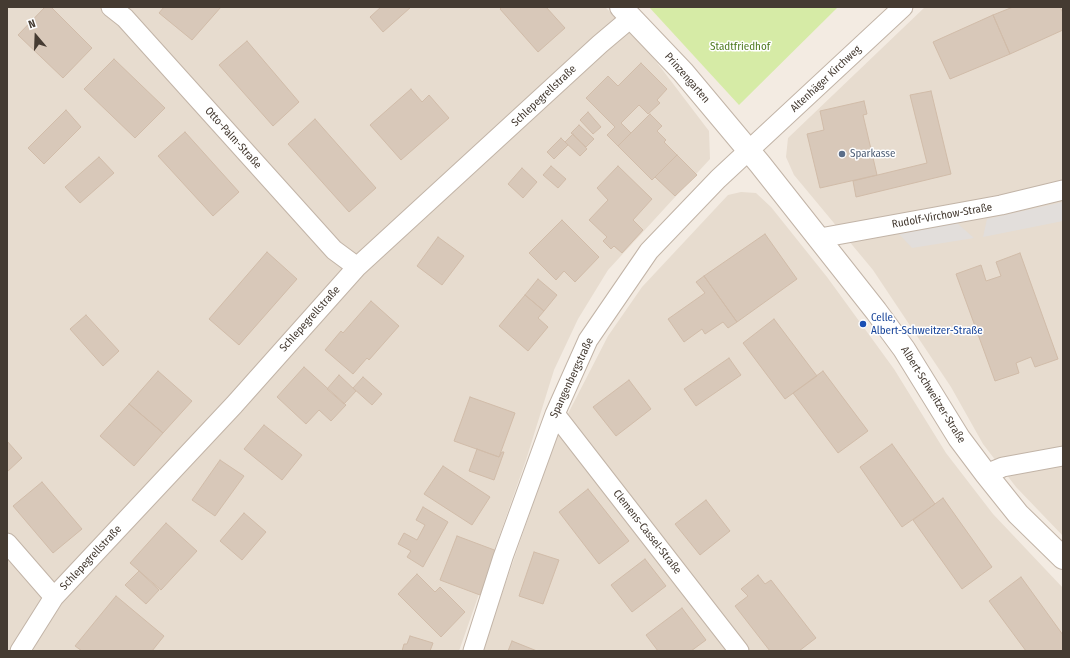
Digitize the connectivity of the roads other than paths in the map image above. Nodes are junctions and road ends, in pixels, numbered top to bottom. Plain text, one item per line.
1 (903, 7) edge
2 (123, 11) edge
3 (627, 12) edge
4 (750, 151) junction
5 (1063, 190) edge
6 (820, 238) junction
7 (358, 267) junction
8 (555, 414) junction
9 (1063, 456) edge
10 (986, 474) junction
11 (7, 543) edge
12 (1063, 558) edge
13 (54, 597) junction
14 (20, 651) edge
15 (472, 651) edge
16 (739, 651) edge

1 - 4 street, Altenhäger Kirchweg
2 - 7 street, Otto-Palm-Straße
3 - 4 street, Prinzengarten
3 - 7 street, Schlepegrellstraße
4 - 6 street, Albert-Schweitzer-Straße
4 - 8 street, Spangenbergstraße
5 - 6 street, Rudolf-Virchow-Straße
6 - 10 street, Albert-Schweitzer-Straße
7 - 13 street, Schlepegrellstraße
8 - 15 street, Spangenbergstraße
8 - 16 street, Clemens-Cassel-Straße
9 - 10 street
10 - 12 street, Albert-Schweitzer-Straße
11 - 13 street
13 - 14 street, Schlepegrellstraße

